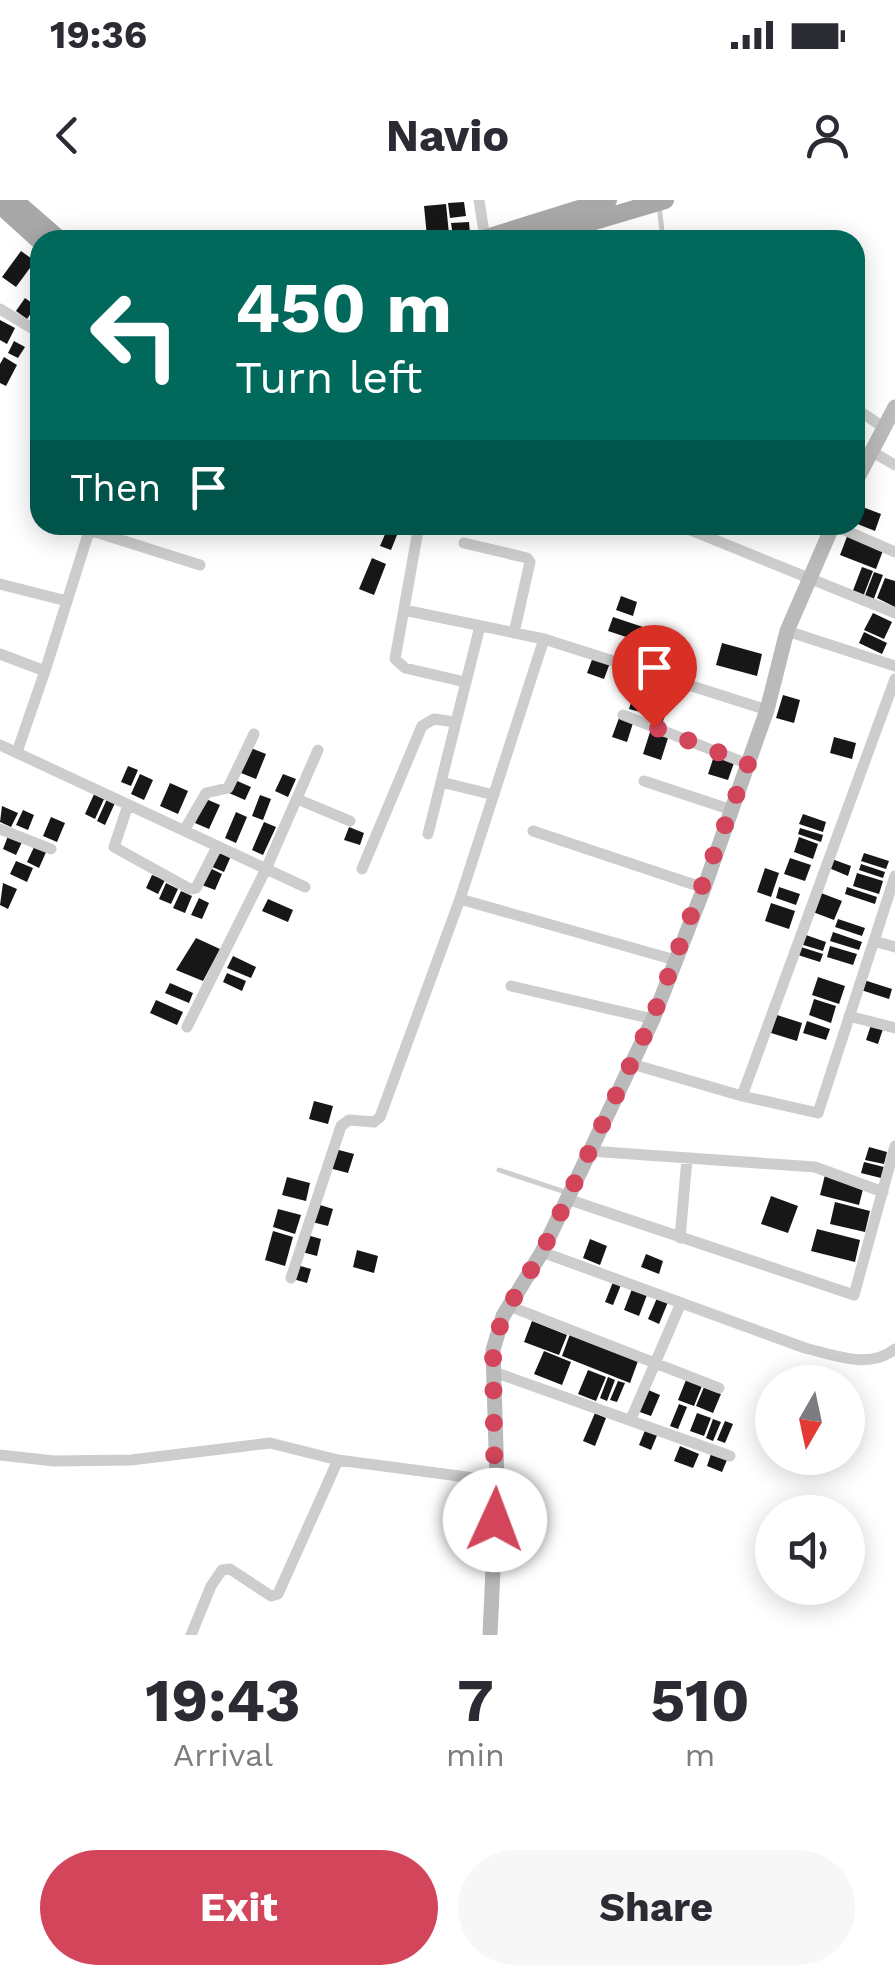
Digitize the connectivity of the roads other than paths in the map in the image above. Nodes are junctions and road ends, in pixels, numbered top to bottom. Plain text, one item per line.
1 (14, 200) edge
2 (479, 200) edge
3 (608, 200) edge
4 (0, 206) edge
5 (661, 209) edge
6 (48, 230) edge
7 (481, 230) edge
8 (511, 230) edge
9 (572, 230) edge
10 (30, 232) edge
11 (0, 309) edge
12 (30, 327) edge
13 (865, 411) edge
14 (891, 418) edge
15 (871, 451) junction
16 (865, 461) edge
17 (895, 465) edge
18 (87, 535) edge
19 (114, 535) edge
20 (417, 535) edge
21 (702, 535) edge
22 (828, 535) edge
23 (856, 535) edge
24 (464, 543) dead end
25 (895, 552) edge
26 (200, 564) dead end
27 (807, 579) junction
28 (0, 584) edge
29 (66, 602) junction
30 (404, 610) junction
31 (895, 613) edge
32 (480, 626) junction
33 (787, 631) junction
34 (514, 632) junction
35 (544, 639) junction
36 (0, 654) edge
37 (895, 666) edge
38 (45, 671) junction
39 (895, 680) edge
40 (465, 682) junction
41 (767, 710) junction
42 (623, 715) dead end
43 (455, 722) junction
44 (254, 734) dead end
45 (0, 744) edge
46 (318, 750) dead end
47 (17, 752) junction
48 (748, 764) junction
49 (644, 781) dead end
50 (440, 782) junction
51 (494, 795) junction
52 (298, 800) junction
53 (128, 805) junction
54 (732, 810) junction
55 (350, 821) dead end
56 (0, 829) edge
57 (185, 829) junction
58 (532, 831) dead end
59 (428, 834) dead end
60 (217, 847) junction
61 (51, 849) dead end
62 (266, 869) junction
63 (362, 869) dead end
64 (895, 876) edge
65 (305, 886) dead end
66 (704, 888) junction
67 (460, 899) junction
68 (874, 941) junction
69 (895, 947) edge
70 (676, 960) junction
71 (511, 986) dead end
72 (849, 1016) junction
73 (652, 1019) junction
74 (187, 1028) dead end
75 (895, 1028) edge
76 (632, 1064) junction
77 (742, 1096) junction
78 (895, 1146) edge
79 (590, 1151) junction
80 (687, 1159) junction
81 (500, 1170) dead end
82 (883, 1192) junction
83 (568, 1196) junction
84 (680, 1238) junction
85 (542, 1252) junction
86 (291, 1278) dead end
87 (682, 1304) junction
88 (509, 1306) junction
89 (895, 1349) edge
90 (656, 1363) junction
91 (494, 1372) junction
92 (719, 1388) dead end
93 (631, 1419) junction
94 (0, 1455) edge
95 (730, 1456) dead end
96 (338, 1460) junction
97 (497, 1481) junction
98 (190, 1635) edge
99 (490, 1635) edge

1 - 6 main road
2 - 7 street
3 - 8 main road
4 - 10 main road
5 - 9 main road
11 - 12 street
13 - 14 street
14 - 15 main road
15 - 16 main road
15 - 17 street
18 - 29 street
19 - 26 street
20 - 30 street
21 - 27 street
22 - 27 main road
23 - 25 street
24 - 34 street
27 - 31 street
27 - 33 main road
28 - 29 street
29 - 38 street
30 - 32 street
30 - 40 street
32 - 34 street
32 - 40 street
33 - 37 street
33 - 41 main road
34 - 35 street
35 - 41 street
35 - 51 street
36 - 38 street
38 - 47 street
39 - 77 street
40 - 43 street
41 - 48 main road
42 - 48 street
43 - 50 street
43 - 63 street
44 - 57 street
45 - 47 street
46 - 52 street
47 - 53 street
48 - 54 main road
49 - 54 street
50 - 51 street
50 - 59 street
51 - 67 street
52 - 55 street
52 - 62 street
53 - 57 street
53 - 60 street
54 - 66 main road
56 - 61 street
57 - 60 street
58 - 66 street
60 - 62 street
62 - 65 street
62 - 74 street
64 - 68 street
66 - 70 main road
67 - 70 street
67 - 86 street
68 - 69 street
68 - 72 street
70 - 73 main road
71 - 73 street
72 - 75 street
72 - 77 street
73 - 76 main road
76 - 77 street
76 - 79 main road
78 - 82 street
79 - 80 street
79 - 83 main road
80 - 82 street
80 - 84 street
81 - 83 lane
82 - 84 street
83 - 84 street
83 - 85 main road
85 - 87 street
85 - 88 main road
87 - 89 street
87 - 90 street
88 - 90 street
88 - 91 main road
90 - 92 street
90 - 93 street
91 - 93 street
91 - 97 main road
93 - 95 street
94 - 96 street
96 - 97 street
96 - 98 street
97 - 99 main road

